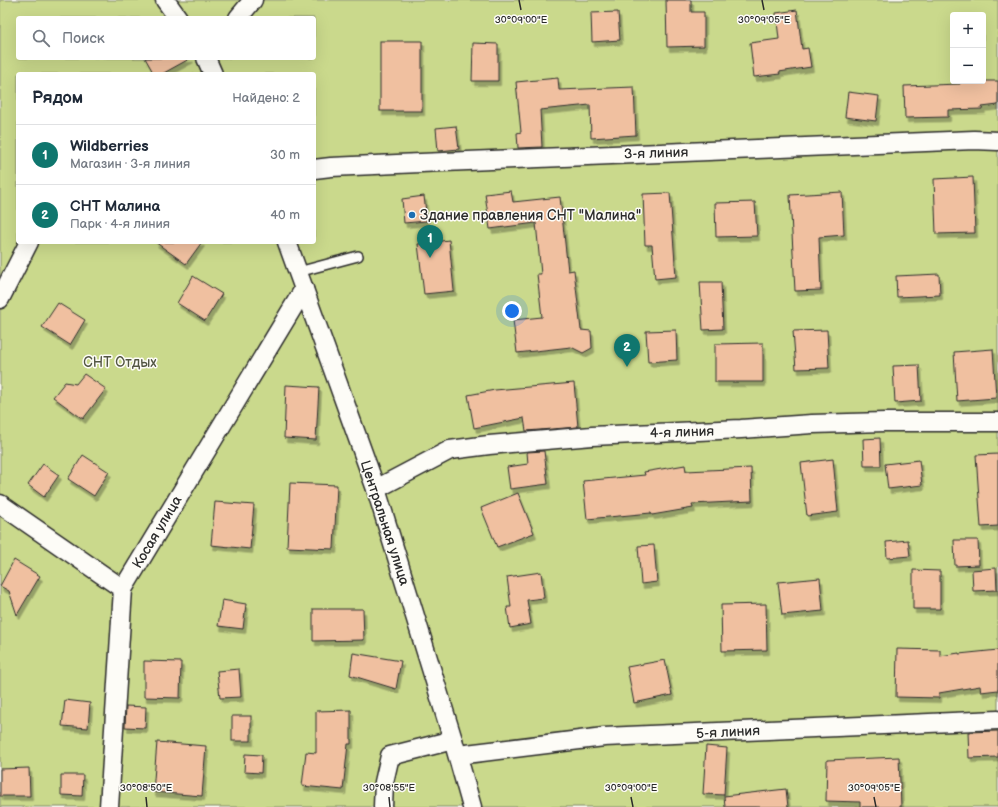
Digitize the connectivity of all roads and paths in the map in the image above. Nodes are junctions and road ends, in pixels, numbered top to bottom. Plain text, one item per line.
1 (165, 0) edge
2 (253, 0) edge
3 (177, 16) edge
4 (240, 16) edge
5 (207, 60) edge
6 (212, 72) edge
7 (998, 141) edge
8 (316, 169) edge
9 (28, 244) edge
10 (288, 244) edge
11 (358, 256) dead end
12 (301, 280) junction
13 (0, 299) edge
14 (998, 422) edge
15 (376, 489) junction
16 (0, 504) edge
17 (123, 589) junction
18 (998, 720) edge
19 (456, 747) junction
20 (110, 807) edge
21 (383, 807) edge
22 (472, 807) edge

1 - 3 street
2 - 4 street
5 - 6 street
7 - 8 street, 3-я линия
9 - 13 street
10 - 12 street, Центральная улица
11 - 12 lane
12 - 15 street, Центральная улица
12 - 17 street, Косая улица
14 - 15 street, 4-я линия
15 - 19 street, Центральная улица
16 - 17 street
17 - 20 street, Косая улица
18 - 19 street, 5-я линия
19 - 21 street, 5-я линия
19 - 22 street, Центральная улица

